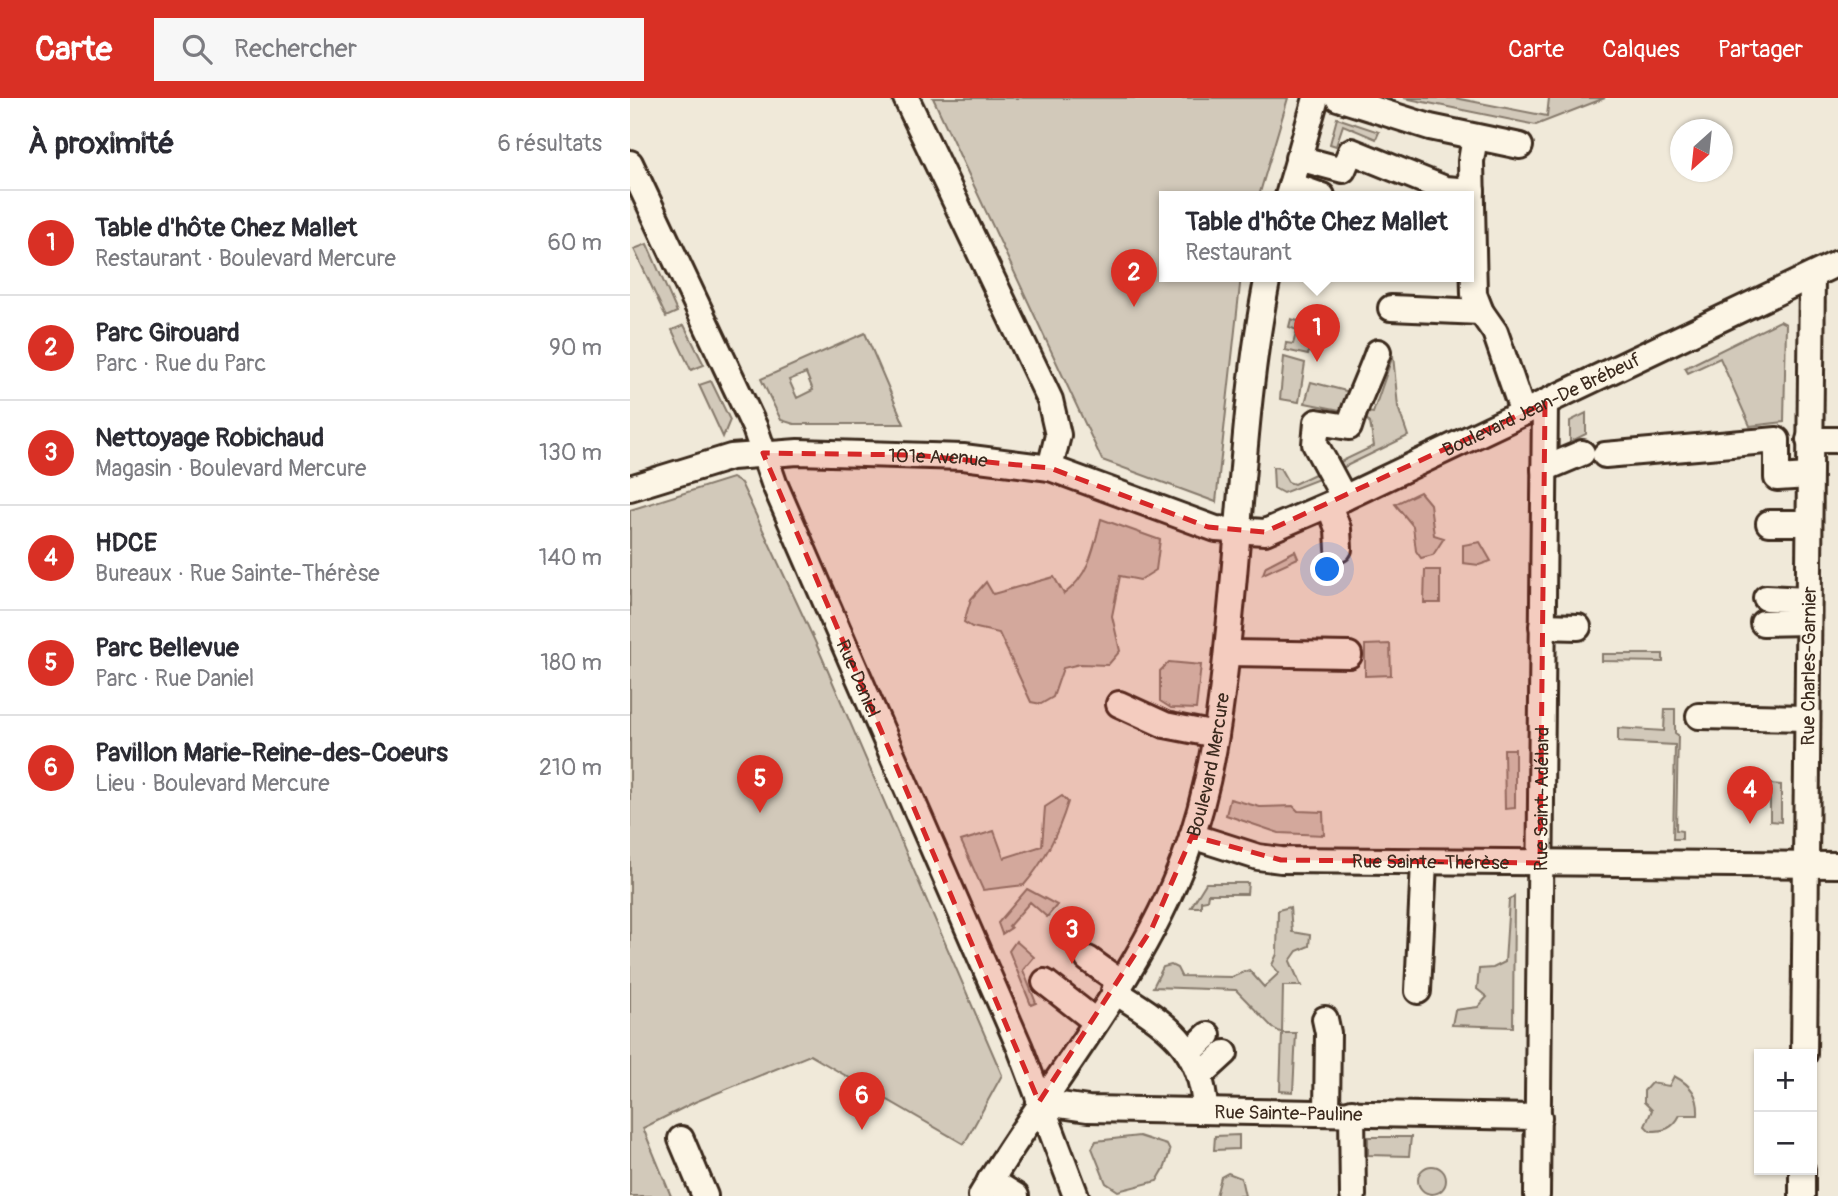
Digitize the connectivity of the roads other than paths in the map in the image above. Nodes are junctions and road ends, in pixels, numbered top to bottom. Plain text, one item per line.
1 (906, 98) edge
2 (1316, 98) edge
3 (1338, 98) edge
4 (1475, 137) junction
5 (1520, 146) dead end
6 (1298, 158) junction
7 (630, 163) edge
8 (1289, 190) edge
9 (1472, 191) joint
10 (1838, 263) edge
11 (1812, 276) junction
12 (1267, 282) edge
13 (1471, 282) edge
14 (1391, 308) dead end
15 (1481, 312) junction
16 (1378, 352) dead end
17 (1534, 408) junction
18 (1810, 440) junction
19 (1838, 440) edge
20 (763, 453) junction
21 (1050, 468) junction
22 (1544, 469) junction
23 (1810, 477) junction
24 (630, 488) edge
25 (1336, 502) junction
26 (1769, 523) dead end
27 (1809, 523) junction
28 (1239, 531) junction
29 (1339, 549) dead end
30 (1766, 598) dead end
31 (1808, 611) junction
32 (1763, 623) dead end
33 (1542, 626) junction
34 (1578, 628) dead end
35 (1227, 653) junction
36 (1349, 655) dead end
37 (1119, 704) dead end
38 (1699, 716) dead end
39 (1807, 718) junction
40 (1216, 735) junction
41 (1192, 836) junction
42 (1424, 862) junction
43 (1540, 863) junction
44 (1806, 864) junction
45 (1838, 865) edge
46 (1088, 960) dead end
47 (1045, 982) dead end
48 (1117, 987) junction
49 (1418, 990) dead end
50 (1325, 1019) dead end
51 (1095, 1021) junction
52 (1208, 1035) dead end
53 (1804, 1049) edge
54 (1189, 1053) junction
55 (1225, 1053) dead end
56 (1201, 1075) junction
57 (1040, 1102) junction
58 (1205, 1110) junction
59 (1328, 1112) junction
60 (1352, 1112) junction
61 (1539, 1117) junction
62 (681, 1139) dead end
63 (1802, 1175) edge
64 (985, 1188) edge
65 (705, 1196) edge
66 (1016, 1196) edge
67 (1076, 1196) edge
68 (1353, 1196) edge
69 (1537, 1196) edge
70 (1802, 1196) edge

1 - 21 street
2 - 6 street
3 - 4 street
4 - 5 street
4 - 9 street, Rue Saint-Adélard
6 - 8 street
6 - 9 street
7 - 20 street, Rue Daniel
10 - 11 street, Boulevard Jean-De Brébeuf
11 - 17 street, Boulevard Jean-De Brébeuf
11 - 18 street, Rue Charles-Garnier
12 - 28 street, Boulevard Mercure
13 - 15 street, Rue Saint-Adélard
14 - 15 street
15 - 17 street, Rue Saint-Adélard
16 - 25 street
17 - 22 street, Rue Saint-Adélard
17 - 25 street, Boulevard Jean-De Brébeuf
18 - 19 street
18 - 23 street, Rue Charles-Garnier
20 - 21 street, 101e Avenue
20 - 24 street, 101e Avenue
20 - 57 street, Rue Daniel
21 - 28 street, 101e Avenue
22 - 23 street
22 - 33 street, Rue Saint-Adélard
23 - 27 street, Rue Charles-Garnier
25 - 28 street, Boulevard Jean-De Brébeuf
25 - 29 street
26 - 27 street
27 - 31 street, Rue Charles-Garnier
28 - 35 street, Boulevard Mercure
30 - 31 street
31 - 32 street
31 - 39 street, Rue Charles-Garnier
33 - 34 street
33 - 43 street, Rue Saint-Adélard
35 - 36 street
35 - 40 street, Boulevard Mercure
37 - 40 street
38 - 39 street
39 - 44 street, Rue Charles-Garnier
40 - 41 street, Boulevard Mercure
41 - 42 street, Rue Sainte-Thérèse
41 - 48 street, Boulevard Mercure
42 - 43 street, Rue Sainte-Thérèse
42 - 49 street
43 - 44 street, Rue Sainte-Thérèse
43 - 61 street, Rue Saint-Adélard
44 - 45 street, Rue Sainte-Thérèse
44 - 53 street, Rue Charles-Garnier
46 - 48 street
47 - 51 street
48 - 51 street, Boulevard Mercure
48 - 54 street
50 - 59 street
51 - 57 street, Boulevard Mercure
52 - 54 street
54 - 56 street
55 - 56 street
56 - 58 street
57 - 58 street, Rue Sainte-Pauline
57 - 64 street, Boulevard Mercure
57 - 67 street, Rue Daniel
58 - 59 street, Rue Sainte-Pauline
59 - 60 street, Rue Sainte-Pauline
60 - 61 street, Rue Sainte-Pauline
60 - 68 street
61 - 69 street, Rue Saint-Adélard
62 - 65 street
63 - 70 street
64 - 66 street

